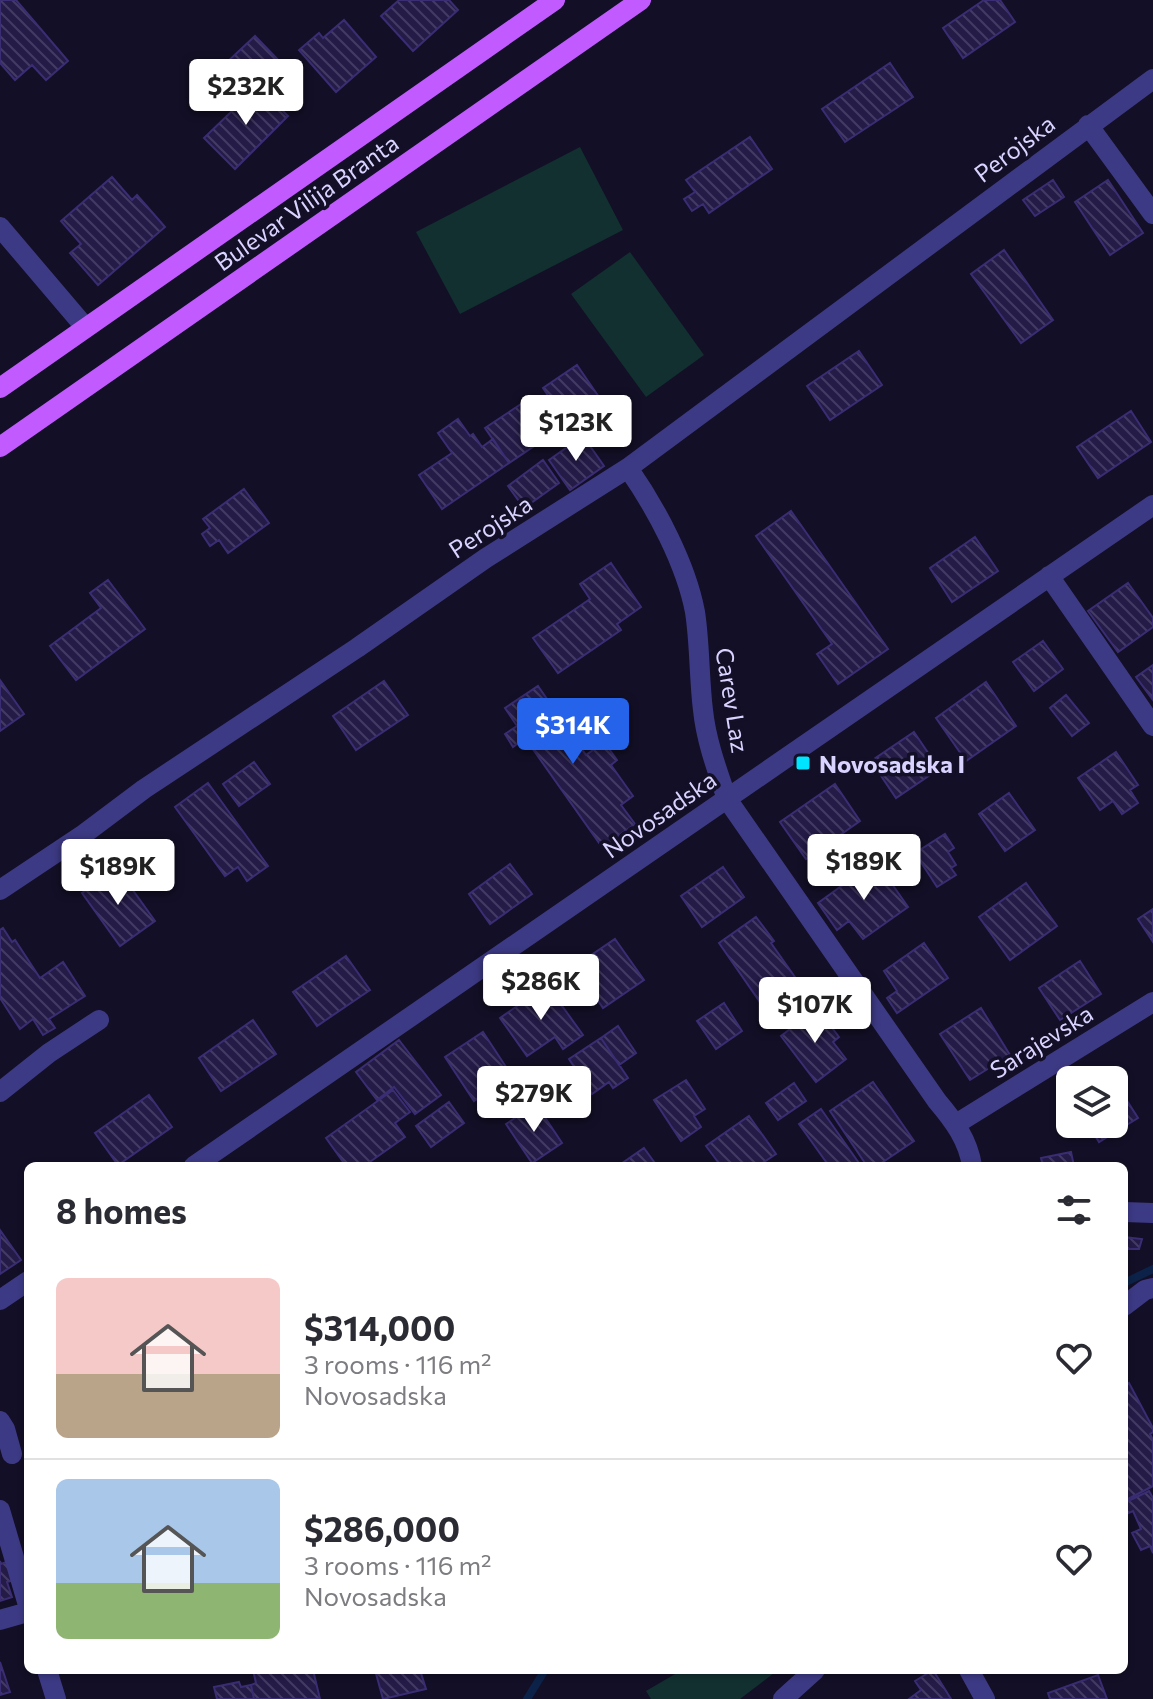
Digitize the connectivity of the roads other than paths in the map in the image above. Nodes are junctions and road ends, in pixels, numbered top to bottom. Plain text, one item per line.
1 (555, 0) edge
2 (641, 0) edge
3 (1153, 79) edge
4 (1088, 125) junction
5 (1153, 214) edge
6 (0, 227) edge
7 (85, 327) junction
8 (0, 388) edge
9 (0, 447) edge
10 (628, 468) junction
11 (1153, 505) edge
12 (1049, 576) junction
13 (1153, 726) edge
14 (727, 799) junction
15 (0, 890) edge
16 (1153, 1002) edge
17 (99, 1020) dead end
18 (0, 1092) edge
19 (956, 1124) junction
20 (200, 1162) edge
21 (971, 1162) edge
22 (1128, 1212) edge
23 (1153, 1213) edge
24 (24, 1284) edge
25 (1153, 1288) edge
26 (0, 1300) edge
27 (1128, 1303) edge
28 (0, 1421) edge
29 (13, 1453) edge
30 (0, 1510) edge
31 (24, 1591) edge
32 (24, 1613) edge
33 (0, 1620) edge
34 (48, 1674) edge
35 (811, 1674) edge
36 (971, 1674) edge
37 (56, 1699) edge
38 (783, 1699) edge
39 (985, 1699) edge

1 - 7 main road, Bulevar Vilija Branta
2 - 9 main road, Bulevar Vilija Branta
3 - 4 street, Perojska
4 - 5 street
4 - 10 street, Perojska
6 - 7 street
7 - 8 main road, Bulevar Vilija Branta
10 - 14 street, Carev Laz
10 - 15 street, Perojska
11 - 12 street, Novosadska
12 - 13 street
12 - 14 street, Novosadska
14 - 19 street, Carev Laz
14 - 20 street, Novosadska
16 - 19 street, Sarajevska
17 - 18 street
19 - 21 street, Carev Laz
22 - 23 street
24 - 26 street
25 - 27 street
28 - 29 street
30 - 31 street
32 - 33 street
34 - 37 street
35 - 38 street
36 - 39 street

